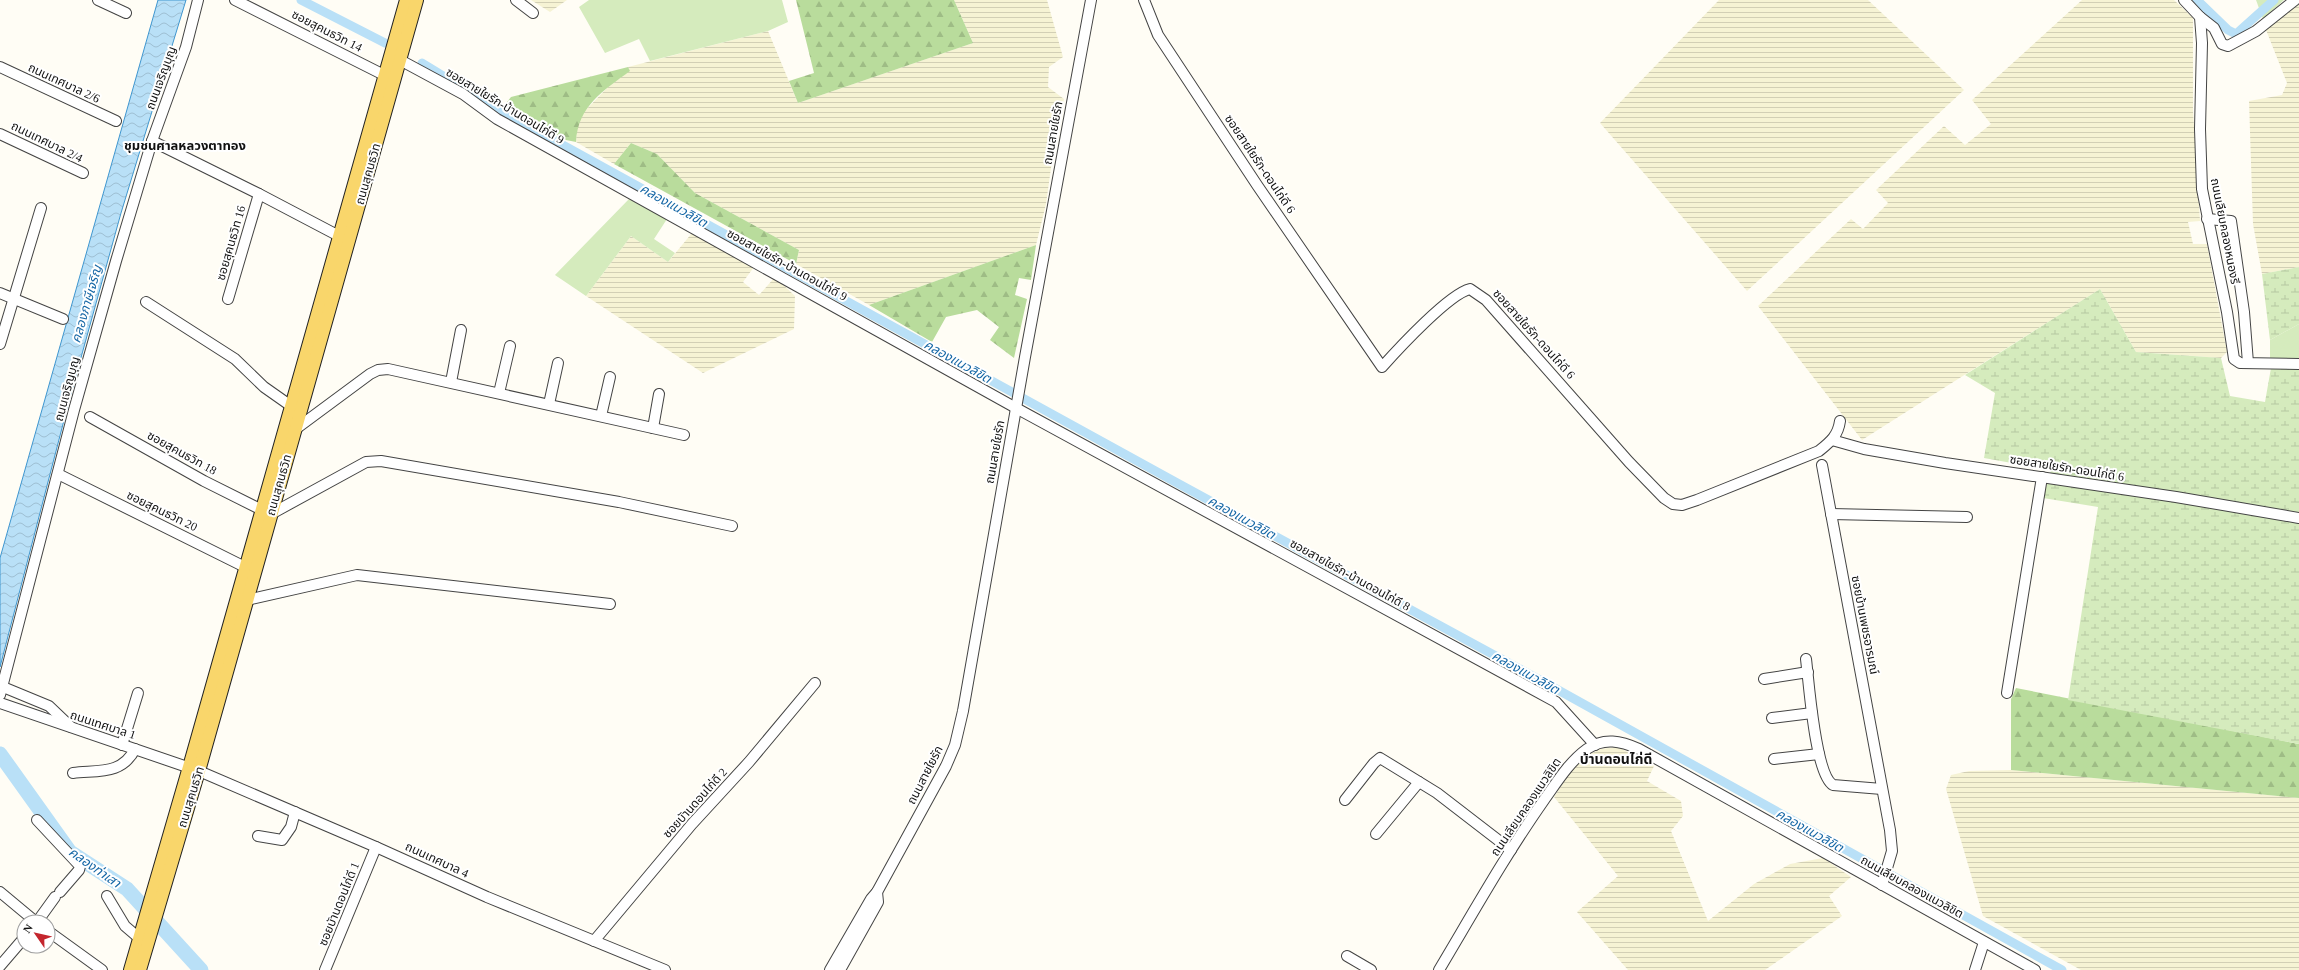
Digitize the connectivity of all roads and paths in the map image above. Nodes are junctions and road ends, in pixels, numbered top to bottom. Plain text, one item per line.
1 (98, 0) edge
2 (198, 0) edge
3 (235, 0) edge
4 (406, 0) edge
5 (417, 0) edge
6 (516, 0) edge
7 (1091, 0) edge
8 (1144, 0) edge
9 (2184, 0) edge
10 (2295, 0) edge
11 (533, 12) dead end
12 (126, 13) dead end
13 (2200, 17) junction
14 (400, 60) junction
15 (0, 67) edge
16 (384, 75) junction
17 (116, 121) dead end
18 (0, 134) edge
19 (152, 141) junction
20 (83, 173) dead end
21 (259, 194) junction
22 (40, 208) dead end
23 (2216, 219) junction
24 (339, 236) junction
25 (0, 292) edge
26 (13, 299) junction
27 (228, 299) dead end
28 (146, 302) dead end
29 (63, 319) dead end
30 (460, 330) dead end
31 (0, 344) edge
32 (510, 346) dead end
33 (558, 363) dead end
34 (2248, 363) junction
35 (2299, 364) edge
36 (610, 377) dead end
37 (451, 382) junction
38 (499, 393) junction
39 (659, 394) dead end
40 (549, 404) junction
41 (1017, 405) junction
42 (291, 406) junction
43 (601, 416) junction
44 (90, 417) dead end
45 (1840, 421) dead end
46 (653, 428) junction
47 (295, 430) junction
48 (684, 435) dead end
49 (282, 436) junction
50 (1832, 440) junction
51 (1822, 465) dead end
52 (58, 474) junction
53 (2042, 477) junction
54 (266, 512) junction
55 (1831, 514) junction
56 (1967, 517) dead end
57 (2299, 518) edge
58 (732, 526) dead end
59 (250, 568) junction
60 (247, 600) junction
61 (610, 604) dead end
62 (1806, 659) dead end
63 (1808, 672) junction
64 (1764, 679) dead end
65 (815, 683) dead end
66 (1, 691) edge
67 (138, 693) dead end
68 (2007, 693) dead end
69 (0, 703) edge
70 (1812, 712) junction
71 (1772, 718) dead end
72 (72, 728) junction
73 (122, 745) junction
74 (1595, 745) junction
75 (135, 749) junction
76 (1819, 754) junction
77 (1774, 759) dead end
78 (194, 769) junction
79 (73, 773) dead end
80 (1419, 782) junction
81 (1882, 789) junction
82 (1345, 800) dead end
83 (295, 812) junction
84 (37, 820) dead end
85 (1376, 834) dead end
86 (258, 836) dead end
87 (376, 846) junction
88 (1511, 850) junction
89 (1883, 882) junction
90 (0, 892) edge
91 (877, 892) junction
92 (107, 896) dead end
93 (26, 914) edge
94 (43, 914) edge
95 (144, 932) junction
96 (56, 937) edge
97 (594, 941) junction
98 (1984, 942) junction
99 (16, 947) edge
100 (1347, 956) dead end
101 (0, 966) edge
102 (102, 970) edge
103 (130, 970) edge
104 (140, 970) edge
105 (325, 970) edge
106 (665, 970) edge
107 (830, 970) edge
108 (840, 970) edge
109 (1371, 970) edge
110 (1439, 970) edge
111 (1975, 970) edge
112 (2035, 970) edge

1 - 12 street
2 - 19 street, ถนนเจริญบุญ
3 - 16 street, ซอยสุคนธวิท 14
4 - 16 main road, ถนนสุคนธวิท
5 - 14 main road, ถนนสุคนธวิท
6 - 11 street
7 - 41 street, ถนนสายใยรัก
8 - 50 street, ซอยสายใยรัก-ดอนไก่ดี 6
9 - 13 street
10 - 13 street
13 - 23 street, ถนนเลียบคลองหนองรี
14 - 41 street, ซอยสายใยรัก-บ้านดอนไก่ดี 9
14 - 47 main road, ถนนสุคนธวิท
15 - 17 street, ถนนเทศบาล 2/6
16 - 24 main road, ถนนสุคนธวิท
18 - 20 street, ถนนเทศบาล 2/4
19 - 21 street, ซอยสุคนธวิท 16
19 - 52 street, ถนนเจริญบุญ
21 - 24 street, ซอยสุคนธวิท 16
21 - 27 street, ซอยสุคนธวิท 16
22 - 26 street
23 - 34 street, ถนนเลียบคลองหนองรี
23 - 34 street
24 - 42 main road, ถนนสุคนธวิท
25 - 26 street
26 - 29 street
26 - 31 street
28 - 42 street
30 - 37 street
32 - 38 street
33 - 40 street
34 - 35 street, ถนนเลียบคลองหนองรี
36 - 43 street
37 - 38 street
37 - 47 street
38 - 40 street
39 - 46 street
40 - 43 street
41 - 74 street, ซอยสายใยรัก-บ้านดอนไก่ดี 8
41 - 91 street, ถนนสายใยรัก
42 - 49 main road, ถนนสุคนธวิท
43 - 46 street
44 - 54 street, ซอยสุคนธวิท 18
45 - 50 street, ซอยสายใยรัก-ดอนไก่ดี 6
46 - 48 street
47 - 49 street
47 - 54 main road, ถนนสุคนธวิท
49 - 54 main road, ถนนสุคนธวิท
50 - 53 street, ซอยสายใยรัก-ดอนไก่ดี 6
51 - 55 street, ซอยบ้านเพชรอารมณ์
52 - 59 street, ซอยสุคนธวิท 20
52 - 66 street, ถนนเจริญบุญ
53 - 57 street, ซอยสายใยรัก-ดอนไก่ดี 6
53 - 68 street
54 - 58 street
54 - 59 main road, ถนนสุคนธวิท
55 - 56 street
55 - 81 street, ซอยบ้านเพชรอารมณ์
59 - 60 main road, ถนนสุคนธวิท
59 - 78 main road, ถนนสุคนธวิท
60 - 61 street
60 - 78 main road, ถนนสุคนธวิท
62 - 63 street
63 - 64 street
63 - 70 street
65 - 97 street, ซอยบัานดอนไก่ดี 2
66 - 72 street
67 - 73 street
69 - 72 street, ถนนเทศบาล 1
70 - 71 street
70 - 76 street
72 - 73 street, ถนนเทศบาล 1
73 - 75 street, ถนนเทศบาล 1
74 - 88 street, ถนนเลียบคลองแนวลิขิต
74 - 89 street, ถนนเลียบคลองแนวลิขิต
75 - 78 street, ถนนเทศบาล 1
75 - 79 street
76 - 77 street
76 - 81 street
78 - 83 street, ถนนเทศบาล 4
78 - 95 main road, ถนนสุคนธวิท
80 - 82 street
80 - 85 street
80 - 88 street
81 - 89 street, ซอยบ้านเพชรอารมณ์
83 - 86 street
83 - 87 street, ถนนเทศบาล 4
84 - 94 street
87 - 97 street, ถนนเทศบาล 4
87 - 105 street, ซอยบัานดอนไก่ดี 1
88 - 110 street, ถนนเลียบคลองแนวลิขิต
89 - 98 street, ถนนเลียบคลองแนวลิขิต
90 - 93 street
91 - 107 street, ถนนสายใยรัก
91 - 108 street, ถนนสายใยรัก
92 - 95 street
95 - 103 main road, ถนนสุคนธวิท
95 - 104 main road, ถนนสุคนธวิท
96 - 102 street
97 - 106 street, ถนนเทศบาล 4
98 - 111 street
98 - 112 street, ถนนเลียบคลองแนวลิขิต
99 - 101 street
100 - 109 street

